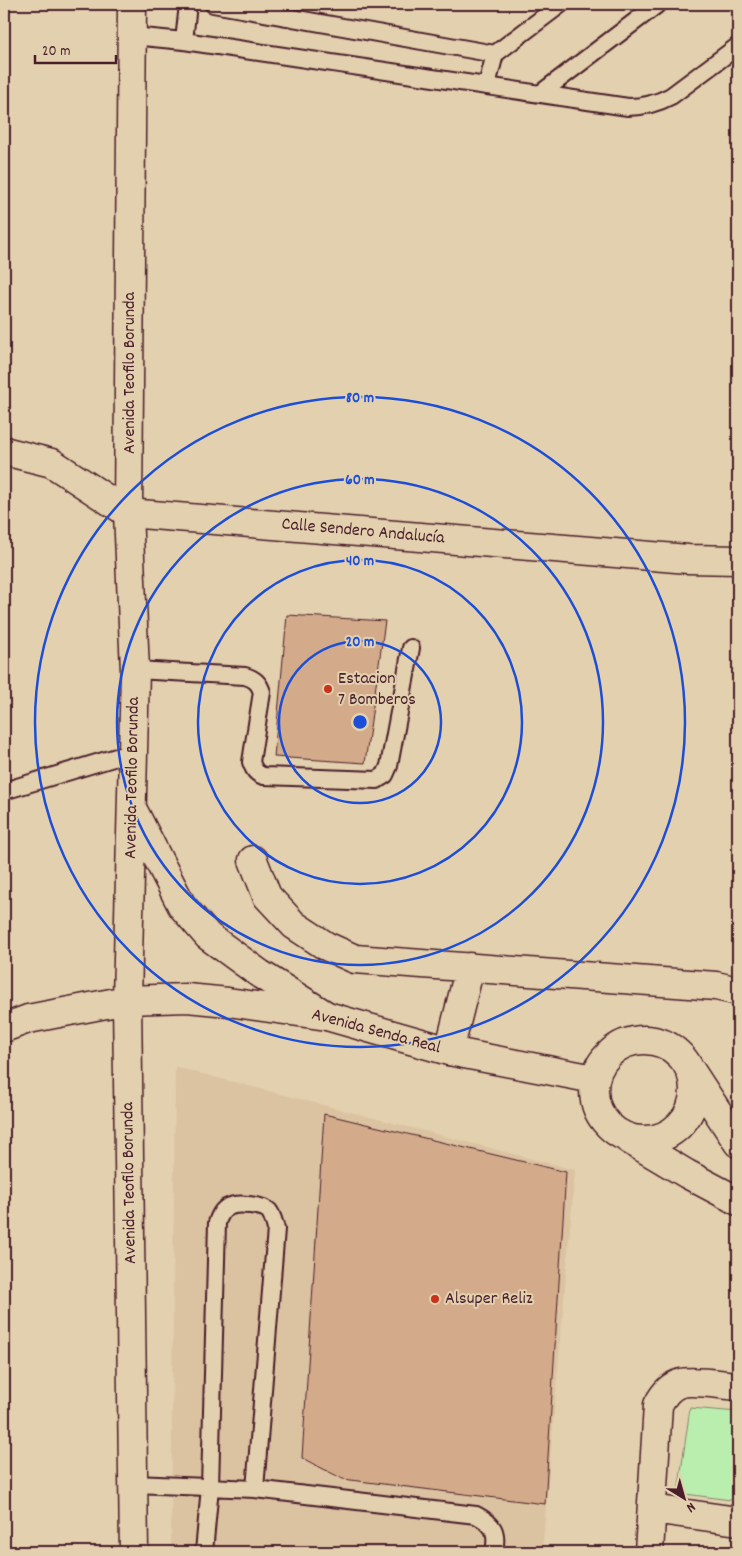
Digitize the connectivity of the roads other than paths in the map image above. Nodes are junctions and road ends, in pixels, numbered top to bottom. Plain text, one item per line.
1 (132, 4) edge
2 (188, 4) edge
3 (213, 4) edge
4 (561, 4) edge
5 (658, 4) edge
6 (132, 36) junction
7 (184, 41) junction
8 (738, 46) edge
9 (495, 54) junction
10 (487, 86) junction
11 (541, 93) junction
12 (4, 451) edge
13 (128, 513) junction
14 (738, 560) edge
15 (411, 648) dead end
16 (135, 670) junction
17 (134, 752) junction
18 (4, 791) edge
19 (132, 808) junction
20 (253, 860) dead end
21 (470, 967) junction
22 (738, 991) edge
23 (126, 1000) junction
24 (327, 1016) junction
25 (4, 1028) edge
26 (449, 1051) junction
27 (690, 1070) junction
28 (594, 1079) junction
29 (627, 1138) junction
30 (738, 1143) edge
31 (738, 1201) edge
32 (738, 1386) edge
33 (134, 1484) junction
34 (210, 1486) junction
35 (255, 1489) junction
36 (652, 1509) junction
37 (738, 1521) edge
38 (134, 1552) edge
39 (204, 1552) edge
40 (494, 1552) edge
41 (649, 1552) edge

1 - 6 street, Avenida Teofilo Borunda
2 - 7 lane
3 - 9 lane
4 - 9 lane
5 - 11 lane
6 - 7 lane
6 - 13 street, Avenida Teofilo Borunda
7 - 10 lane
8 - 11 lane
9 - 10 lane
10 - 11 lane
12 - 13 street, Calle Sendero Andalucía
13 - 14 street, Calle Sendero Andalucía
13 - 16 street, Avenida Teofilo Borunda
15 - 16 lane
16 - 17 street, Avenida Teofilo Borunda
17 - 18 lane
17 - 19 street, Avenida Teofilo Borunda
19 - 23 street, Avenida Teofilo Borunda
19 - 24 street
20 - 21 street
21 - 22 street
21 - 26 street
23 - 24 street, Avenida Senda Real
23 - 25 street, Avenida Senda Real
23 - 33 street, Avenida Teofilo Borunda
24 - 26 street, Avenida Senda Real
26 - 28 street, Avenida Senda Real
27 - 28 street
27 - 29 street
27 - 30 street
28 - 29 street
29 - 31 street
32 - 36 street
33 - 34 lane
33 - 38 street, Avenida Teofilo Borunda
34 - 35 lane
34 - 35 lane
34 - 39 lane
35 - 40 lane
36 - 37 street
36 - 41 street

